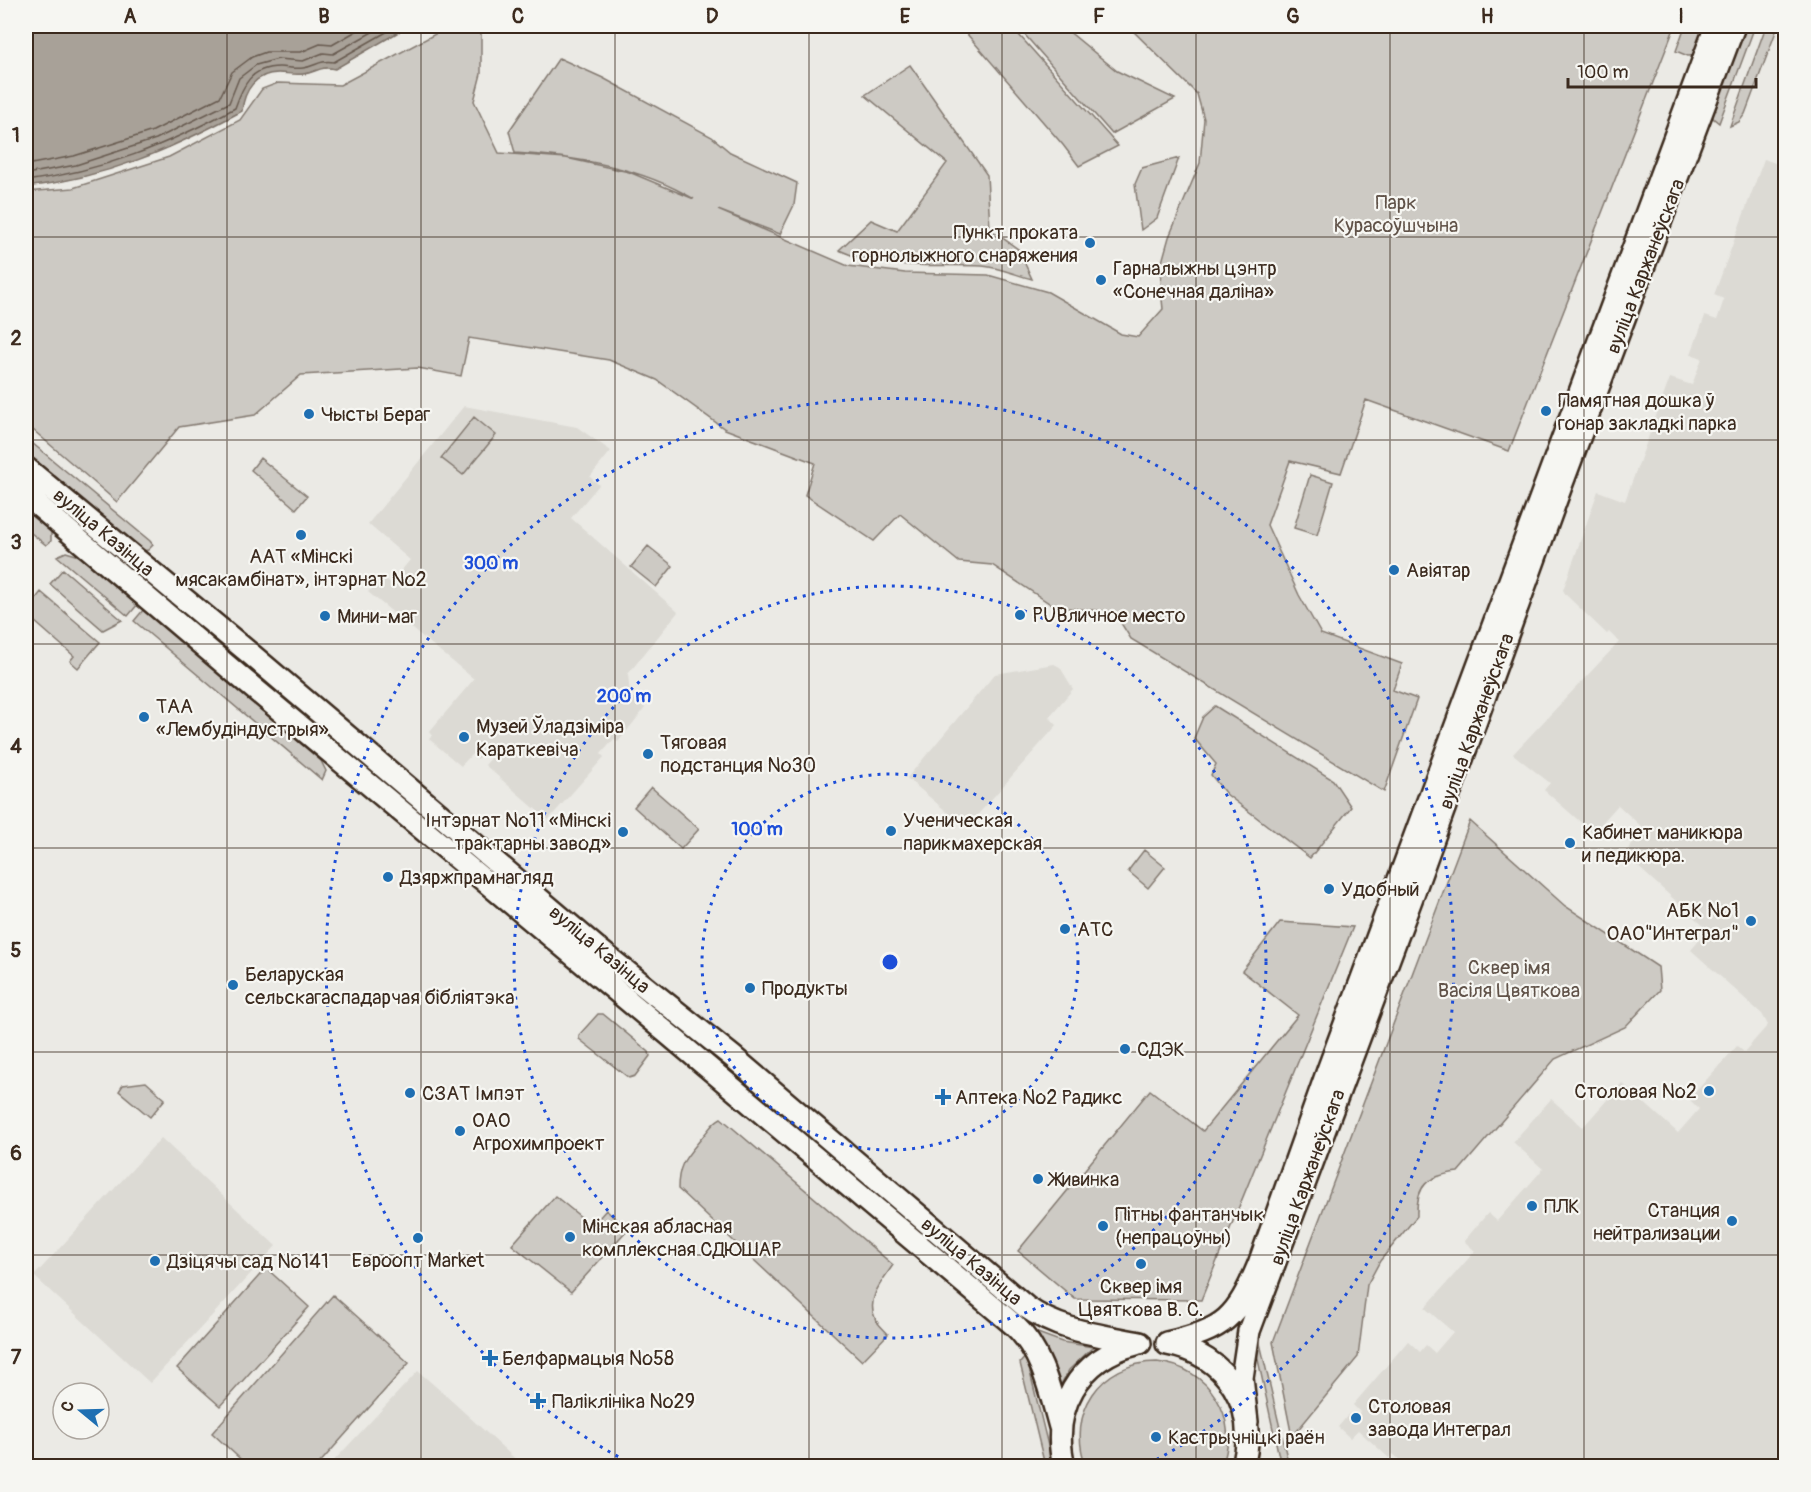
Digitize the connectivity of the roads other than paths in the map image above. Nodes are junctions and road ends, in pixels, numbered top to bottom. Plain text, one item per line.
1 (1716, 26) edge
2 (1734, 26) edge
3 (26, 468) edge
4 (26, 495) edge
5 (143, 564) junction
6 (128, 581) junction
7 (359, 746) junction
8 (344, 763) junction
9 (1140, 1343) junction
10 (1167, 1343) junction
11 (1247, 1424) junction
12 (1060, 1427) junction
13 (1064, 1467) edge
14 (1243, 1467) edge
15 (1260, 1467) edge

1 - 10 main road, вуліца Каржанеўскага
2 - 11 main road, вуліца Каржанеўскага
3 - 5 main road, вуліца Казінца
4 - 6 main road, вуліца Казінца
5 - 6 main road
5 - 7 main road, вуліца Казінца
6 - 8 main road, вуліца Казінца
7 - 8 main road
7 - 9 main road, вуліца Казінца
8 - 12 main road, вуліца Казінца
9 - 10 main road
9 - 12 main road
10 - 11 main road
11 - 14 main road
11 - 15 main road
12 - 13 main road

